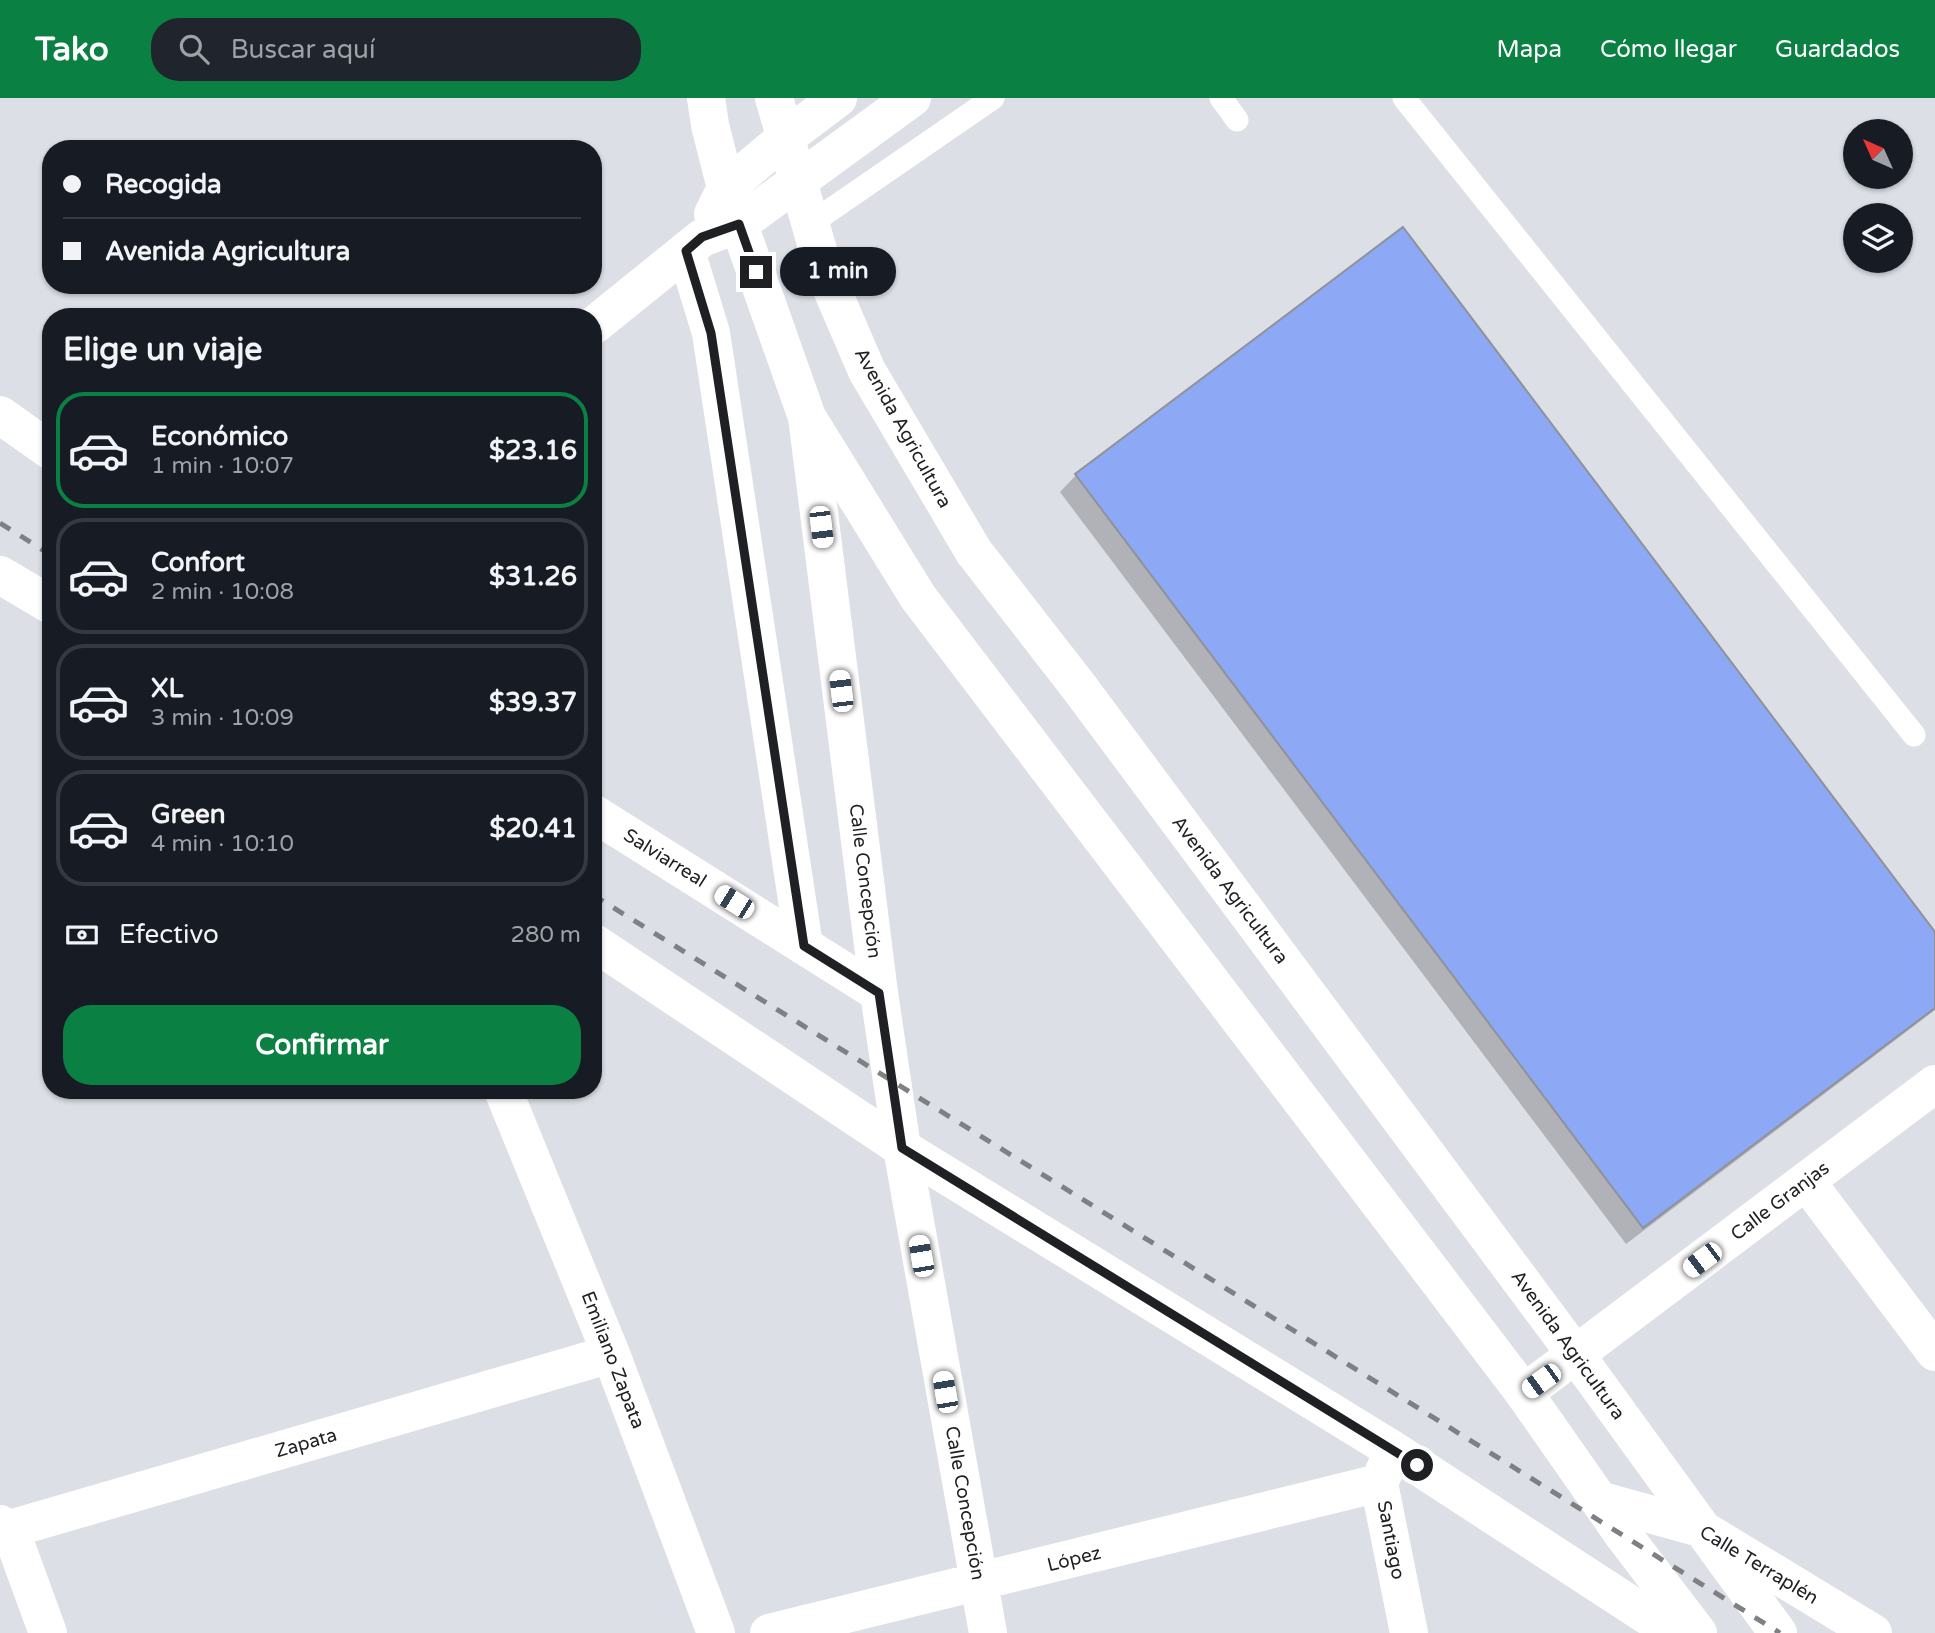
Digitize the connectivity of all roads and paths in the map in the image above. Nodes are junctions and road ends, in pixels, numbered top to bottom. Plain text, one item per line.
1 (706, 98) edge
2 (774, 98) edge
3 (838, 98) edge
4 (912, 98) edge
5 (993, 98) edge
6 (1221, 98) edge
7 (1404, 98) edge
8 (1237, 120) dead end
9 (785, 138) junction
10 (797, 180) junction
11 (726, 188) junction
12 (739, 224) junction
13 (810, 224) junction
14 (694, 244) junction
15 (602, 319) edge
16 (0, 415) edge
17 (807, 417) junction
18 (42, 445) edge
19 (0, 575) edge
20 (42, 601) edge
21 (1914, 736) dead end
22 (602, 819) edge
23 (804, 946) junction
24 (602, 948) edge
25 (879, 993) junction
26 (1935, 1084) edge
27 (507, 1099) edge
28 (902, 1148) junction
29 (1806, 1181) junction
30 (1935, 1352) edge
31 (611, 1353) junction
32 (1576, 1355) junction
33 (1524, 1393) junction
34 (1386, 1466) junction
35 (1599, 1500) junction
36 (5, 1527) edge
37 (1700, 1528) junction
38 (979, 1583) junction
39 (48, 1633) edge
40 (716, 1633) edge
41 (769, 1633) edge
42 (988, 1633) edge
43 (1409, 1633) edge
44 (1674, 1633) edge
45 (1698, 1633) edge
46 (1778, 1633) edge
47 (1873, 1633) edge

1 - 11 street
2 - 9 street, Avenida Agricultura
3 - 9 street
4 - 10 street
5 - 13 lane
6 - 8 lane
7 - 21 lane
9 - 10 street, Avenida Agricultura
9 - 11 street
10 - 12 street
10 - 13 street, Avenida Agricultura
11 - 12 street
11 - 14 street
12 - 14 street
12 - 17 street
13 - 32 street, Avenida Agricultura
14 - 15 street
14 - 23 street
16 - 18 street
17 - 25 street, Calle Concepción
17 - 33 street
19 - 20 street
22 - 23 street, Salviarreal
23 - 25 street, Salviarreal
24 - 28 street
25 - 28 street, Calle Concepción
26 - 29 street, Calle Granjas
27 - 31 street, Emiliano Zapata
28 - 34 street
28 - 38 street, Calle Concepción
29 - 30 street
29 - 32 street, Calle Granjas
31 - 36 street, Zapata
31 - 40 street, Emiliano Zapata
32 - 33 street, Calle Granjas
32 - 37 street, Avenida Agricultura
33 - 35 street
34 - 38 street, López
34 - 43 street, Santiago
34 - 44 street
35 - 37 street, Calle Terraplén
35 - 45 street
36 - 39 street
37 - 46 street, Avenida Agricultura
37 - 47 street, Calle Terraplén
38 - 41 street, López
38 - 42 street, Calle Concepción

